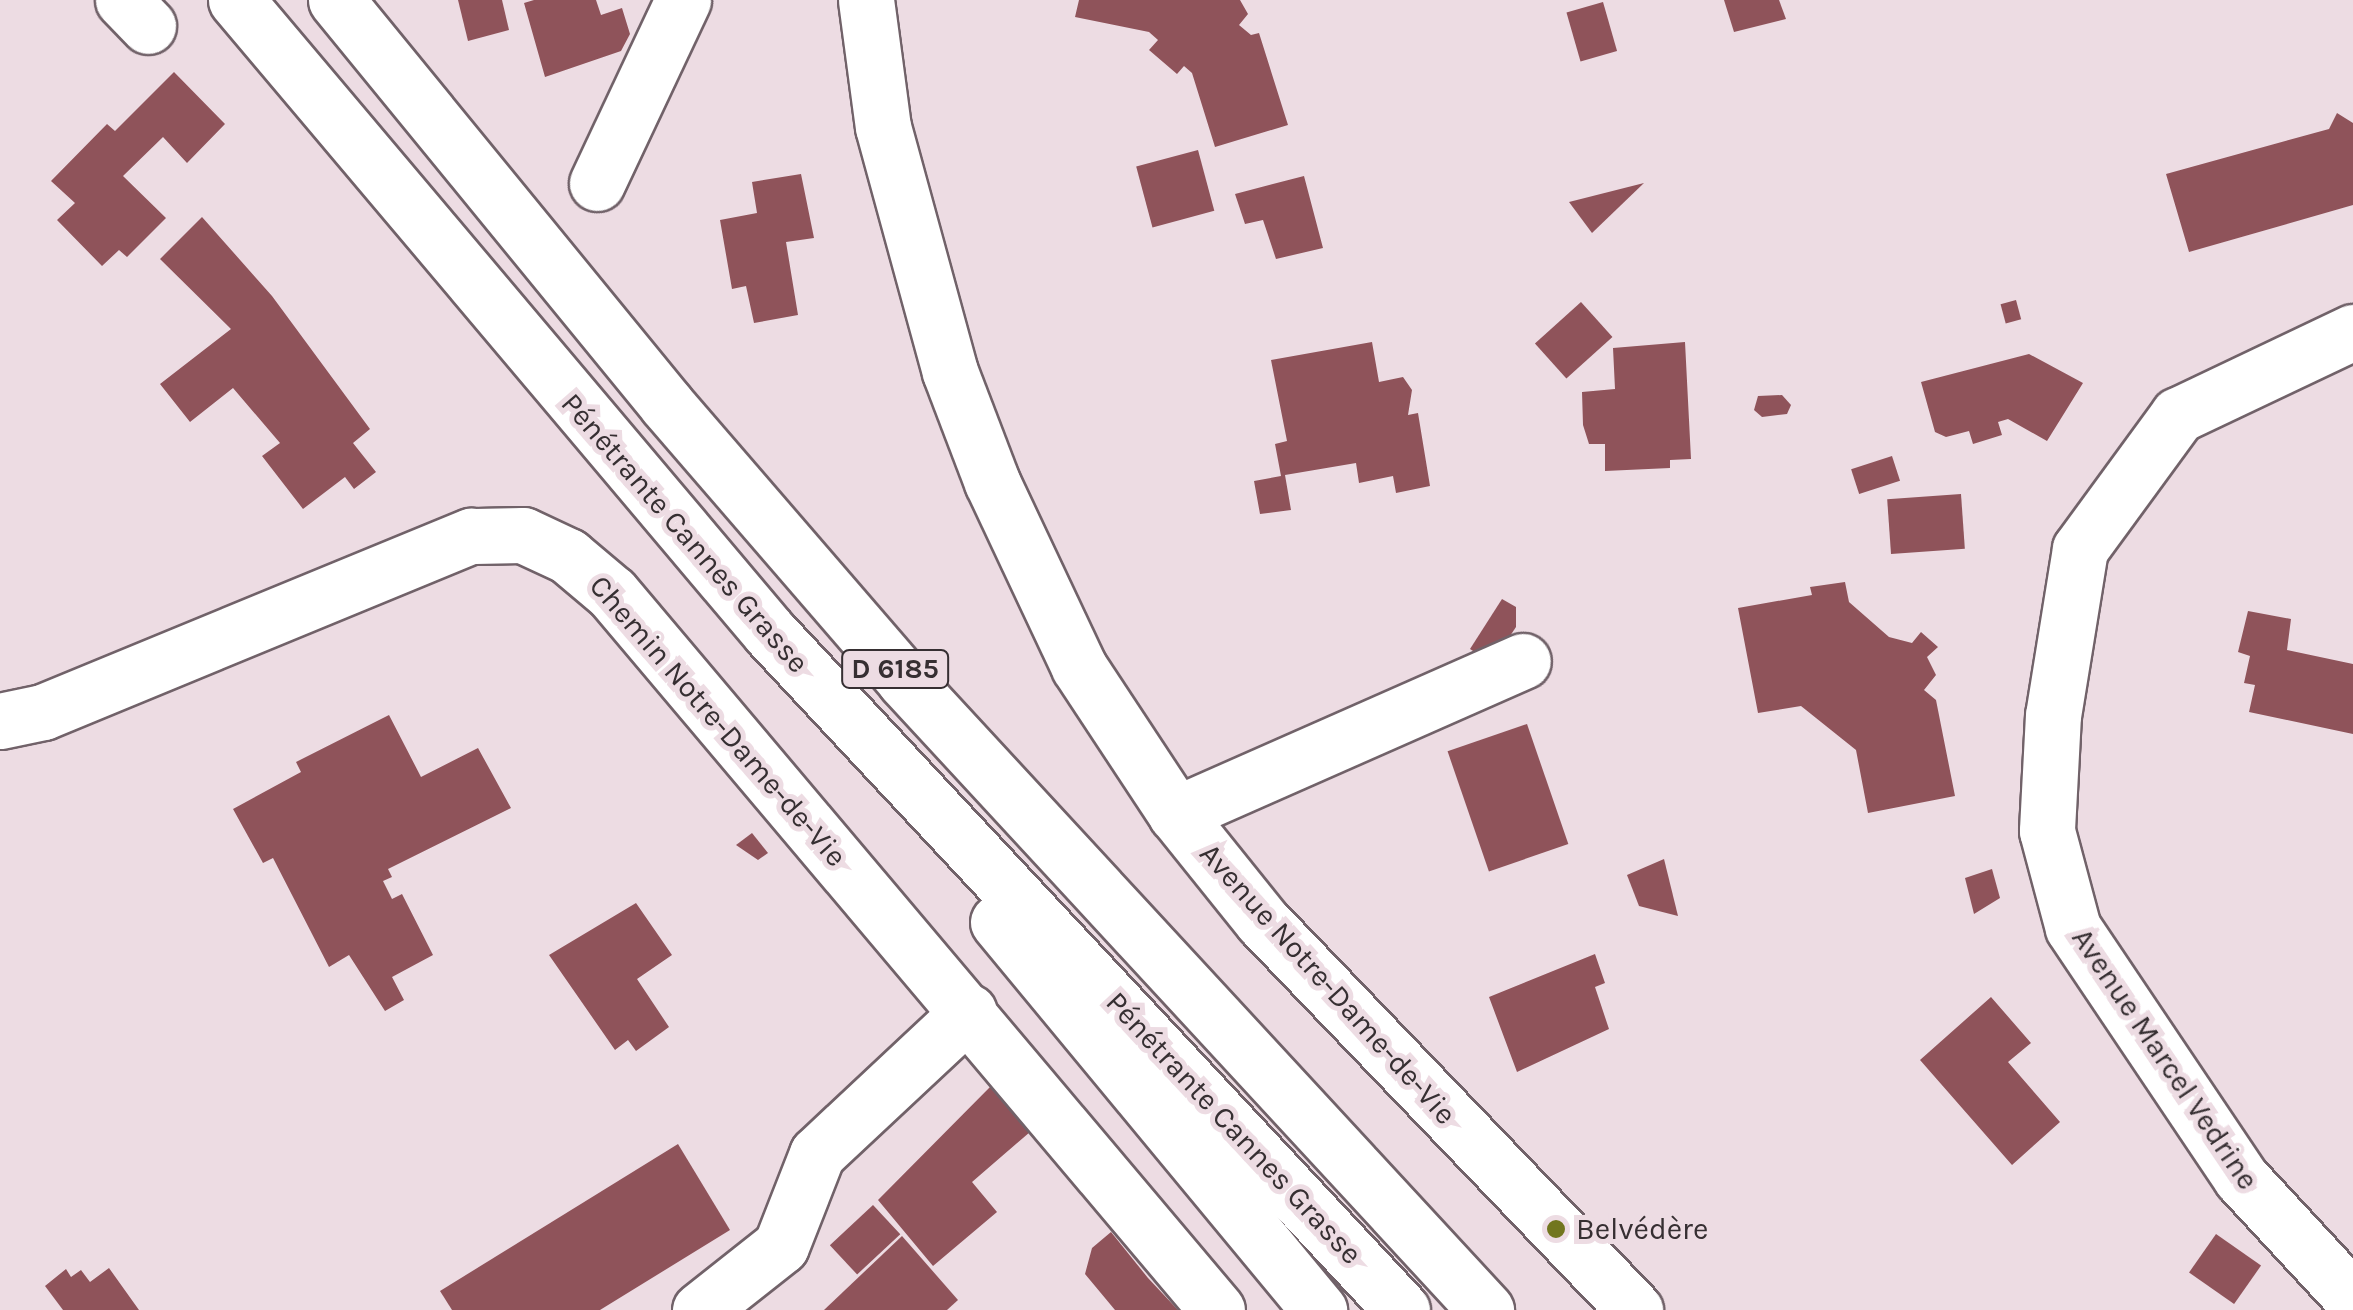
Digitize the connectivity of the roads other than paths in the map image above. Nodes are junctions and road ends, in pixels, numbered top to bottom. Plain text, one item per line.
1 (236, 0) edge
2 (336, 0) edge
3 (683, 0) edge
4 (866, 0) edge
5 (598, 183) dead end
6 (2353, 332) edge
7 (770, 633) junction
8 (1522, 660) dead end
9 (0, 721) edge
10 (1176, 814) junction
11 (969, 1012) junction
12 (2353, 1299) edge
13 (700, 1310) edge
14 (1217, 1310) edge
15 (1319, 1310) edge
16 (1402, 1310) edge
17 (1486, 1310) edge
18 (1635, 1310) edge

1 - 7 main road, Pénétrante Cannes Grasse / D 6185
2 - 17 main road, Pénétrante Cannes Grasse / D 6185
3 - 5 main road
4 - 10 main road, Avenue Notre-Dame-de-Vie
6 - 12 main road, Avenue Marcel Vedrine
7 - 15 main road
7 - 16 main road, Pénétrante Cannes Grasse / D 6185
8 - 10 main road
9 - 11 main road, Chemin Notre-Dame-de-Vie
10 - 18 main road, Avenue Notre-Dame-de-Vie
11 - 13 main road
11 - 14 main road, Chemin Notre-Dame-de-Vie

